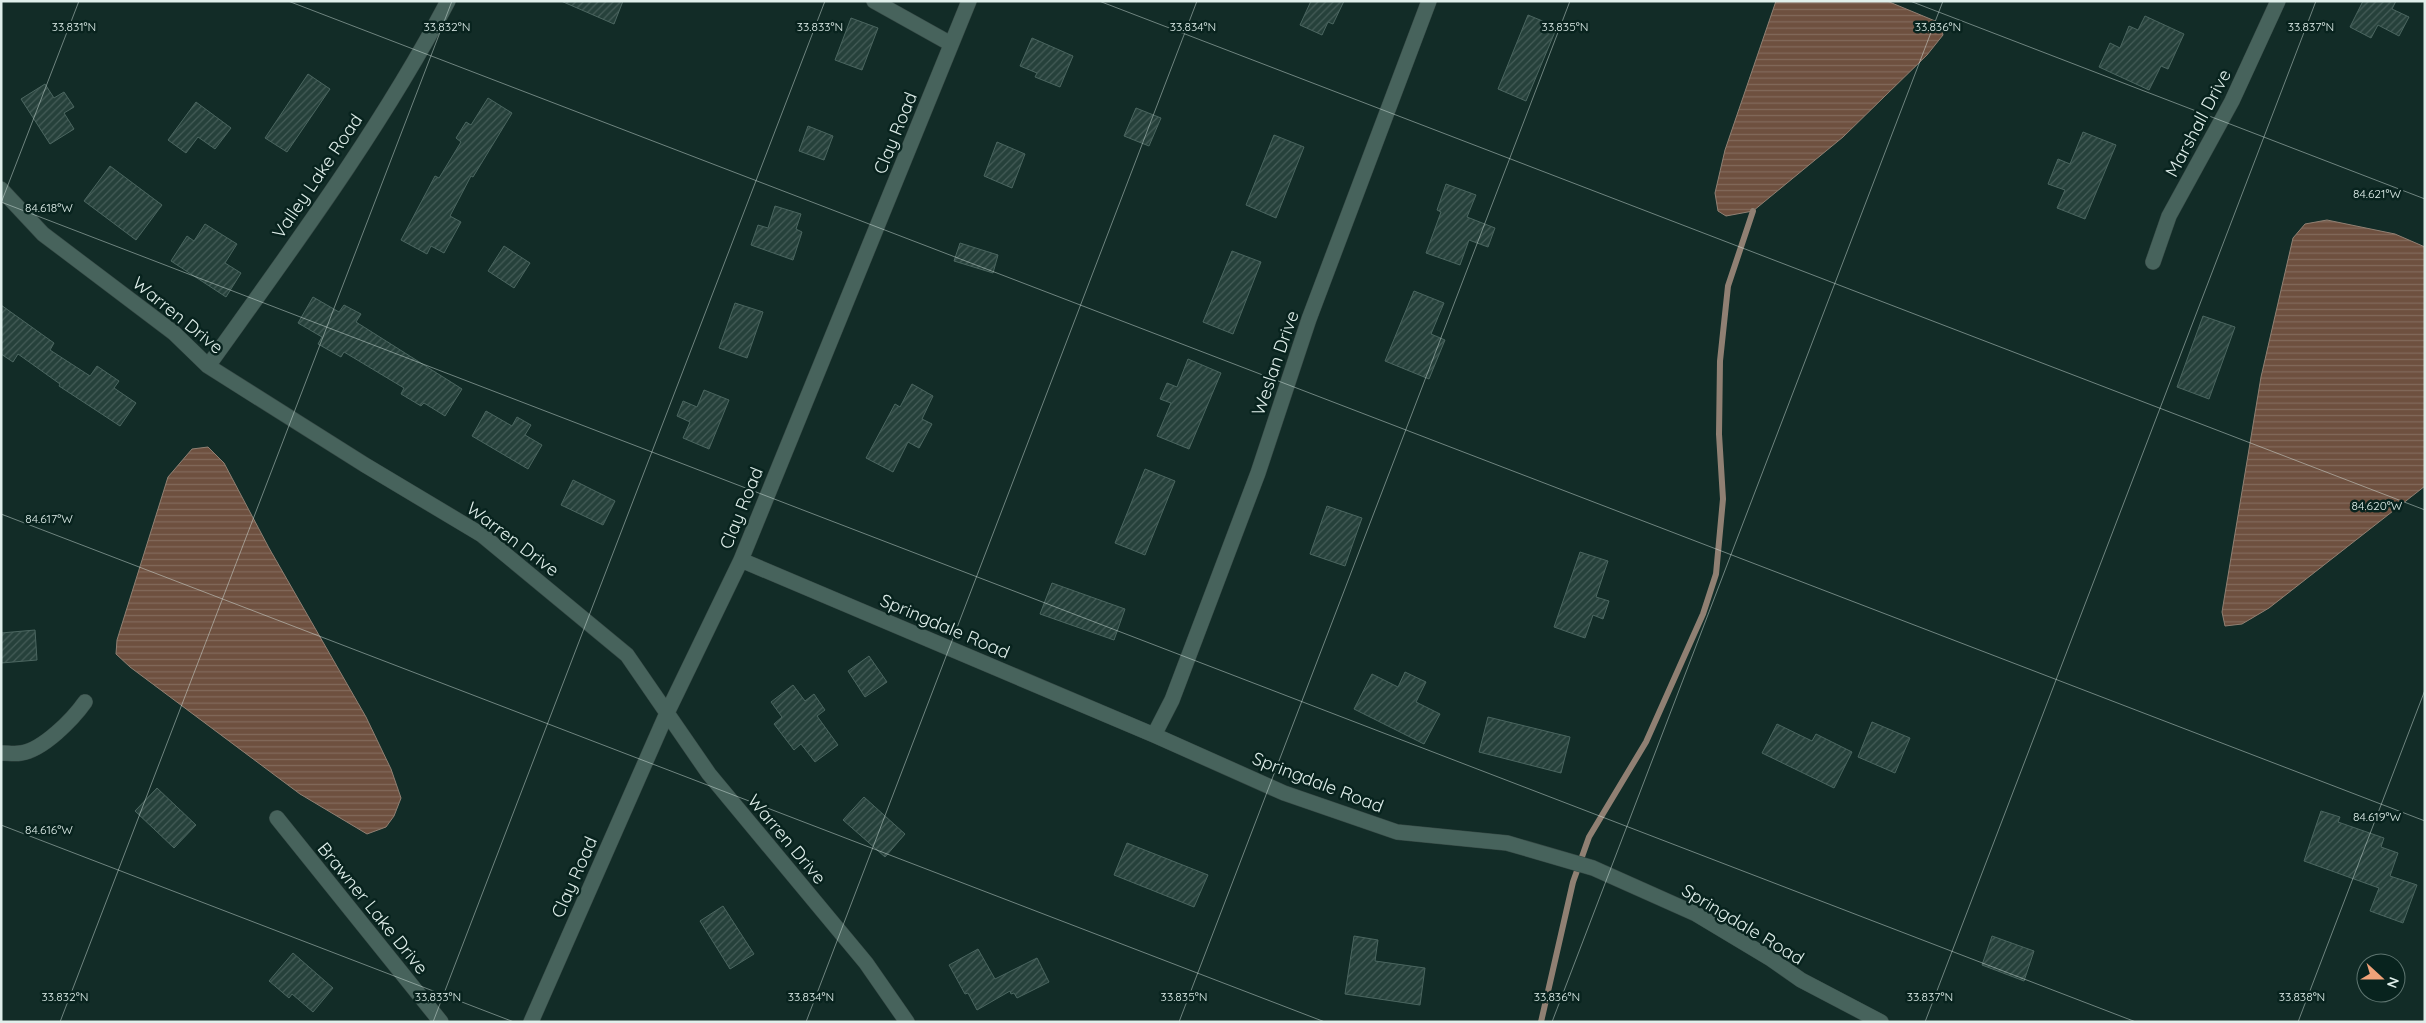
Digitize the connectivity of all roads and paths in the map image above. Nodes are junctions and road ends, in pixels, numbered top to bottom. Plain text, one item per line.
1 (448, 1) edge
2 (874, 1) edge
3 (969, 1) edge
4 (1429, 1) edge
5 (2278, 1) edge
6 (951, 44) junction
7 (1, 189) edge
8 (2153, 262) dead end
9 (208, 366) junction
10 (741, 560) junction
11 (85, 702) dead end
12 (667, 713) junction
13 (1154, 735) junction
14 (1, 753) edge
15 (277, 818) dead end
16 (441, 1022) edge
17 (531, 1022) edge
18 (907, 1022) edge
19 (1881, 1022) edge

1 - 9 street, Valley Lake Road
2 - 6 street
3 - 6 street, Clay Road
4 - 13 street, Weslan Drive
5 - 8 street, Marshall Drive
6 - 10 street, Clay Road
7 - 9 street, Warren Drive
9 - 12 street, Warren Drive
10 - 12 street, Clay Road
10 - 13 street, Springdale Road
11 - 14 street
12 - 17 street, Clay Road
12 - 18 street, Warren Drive
13 - 19 street, Springdale Road
15 - 16 street, Brawner Lake Drive

